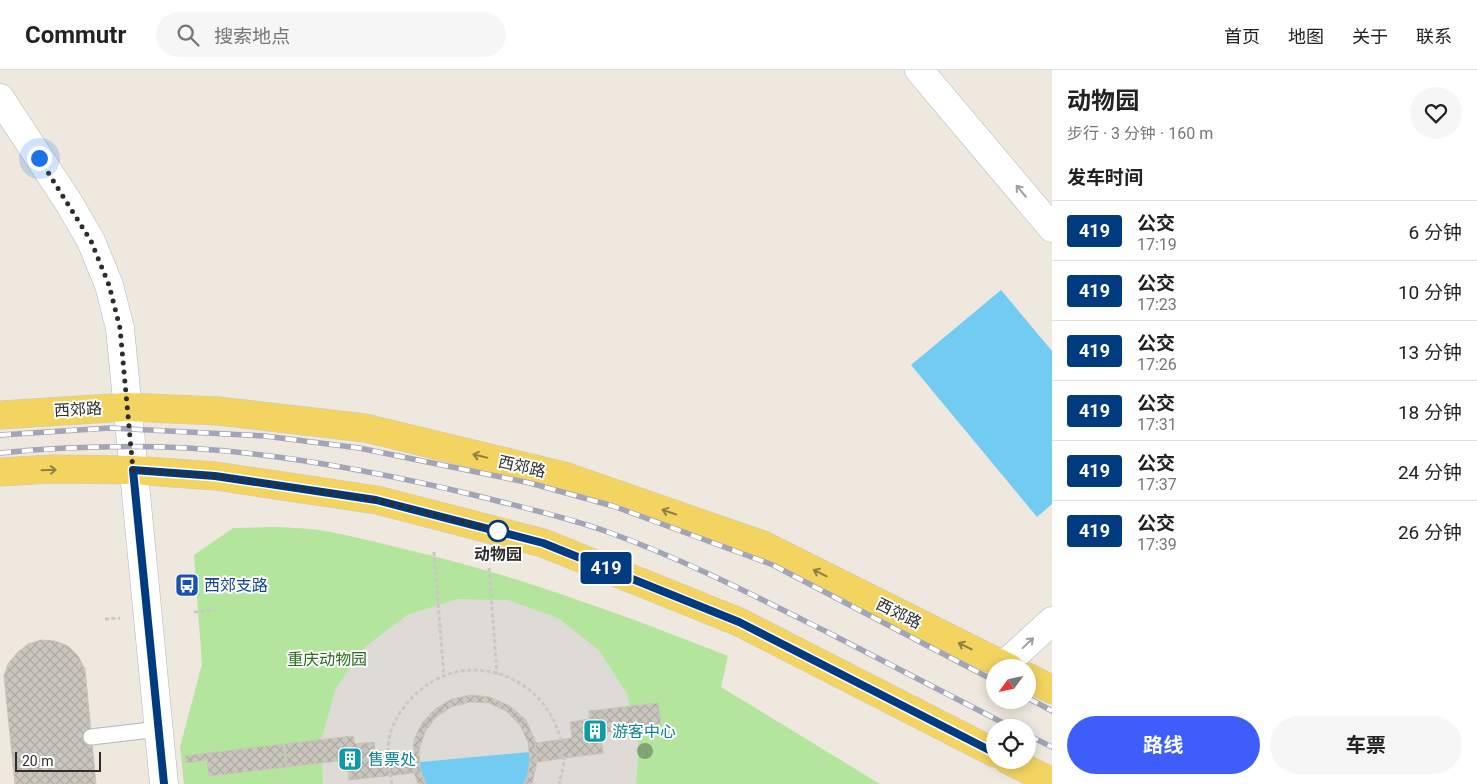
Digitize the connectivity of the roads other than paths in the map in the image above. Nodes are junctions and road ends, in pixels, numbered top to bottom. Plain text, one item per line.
1 (919, 70) edge
2 (0, 98) edge
3 (1052, 228) edge
4 (127, 407) junction
5 (0, 415) edge
6 (133, 470) junction
7 (0, 472) edge
8 (1052, 621) edge
9 (992, 659) edge
10 (1013, 659) edge
11 (1036, 682) edge
12 (1052, 690) edge
13 (159, 729) junction
14 (91, 737) dead end
15 (986, 748) edge
16 (1026, 769) edge
17 (1052, 782) edge
18 (164, 784) edge

3 -> 1 street
2 - 4 street
4 - 5 main road, 西郊路
4 - 6 street
9 -> 4 main road, 西郊路
7 -> 6 main road
6 - 13 street
6 - 15 main road
10 -> 8 street
11 - 12 main road
13 - 14 lane
13 - 18 street
16 - 17 main road

